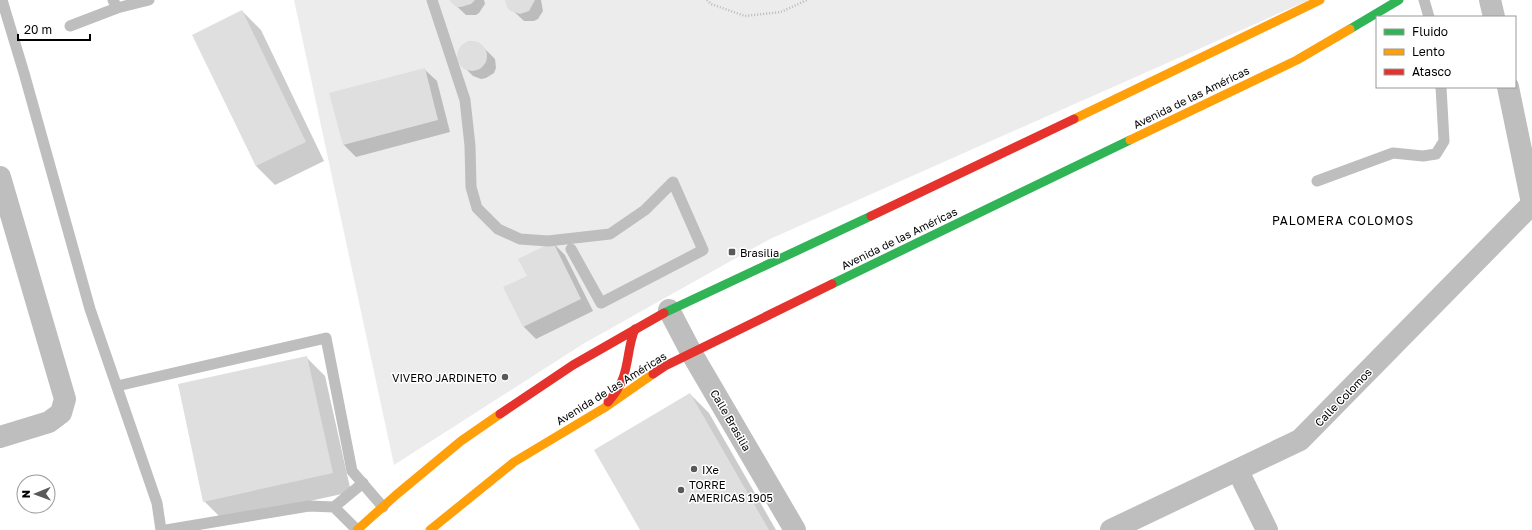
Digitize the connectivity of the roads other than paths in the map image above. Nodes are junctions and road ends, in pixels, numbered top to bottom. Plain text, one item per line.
1 (2, 0) edge
2 (150, 0) edge
3 (432, 0) edge
4 (1320, 0) edge
5 (1399, 0) edge
6 (1424, 0) edge
7 (1490, 0) edge
8 (115, 4) edge
9 (1429, 16) edge
10 (1494, 16) edge
11 (70, 26) dead end
12 (1441, 88) edge
13 (1508, 88) edge
14 (0, 177) edge
15 (1317, 182) dead end
16 (1532, 204) edge
17 (571, 249) dead end
18 (669, 310) junction
19 (635, 329) junction
20 (692, 354) junction
21 (117, 386) junction
22 (604, 408) junction
23 (0, 438) edge
24 (1238, 471) junction
25 (363, 483) junction
26 (157, 503) junction
27 (383, 507) junction
28 (334, 508) junction
29 (171, 529) edge
30 (161, 530) edge
31 (357, 530) edge
32 (430, 530) edge
33 (796, 530) edge
34 (1111, 530) edge
35 (1267, 530) edge

1 - 21 lane
2 - 8 lane
3 - 17 lane
4 - 18 main road
5 - 20 main road, Avenida de las Américas
6 - 9 lane
7 - 10 street
8 - 11 lane
12 - 15 lane
13 - 16 street
14 - 23 street
16 - 24 street, Calle Colomos
18 - 19 main road
18 - 20 street, Calle Brasilia
19 - 22 main road
19 - 27 main road
20 - 22 main road, Avenida de las Américas
20 - 33 street, Calle Brasilia
21 - 25 lane
21 - 26 lane
22 - 32 main road, Avenida de las Américas
24 - 34 street, Calle Colomos
24 - 35 street
25 - 27 lane
25 - 28 lane
26 - 29 lane
26 - 30 lane
27 - 31 main road
28 - 29 lane
28 - 31 lane

